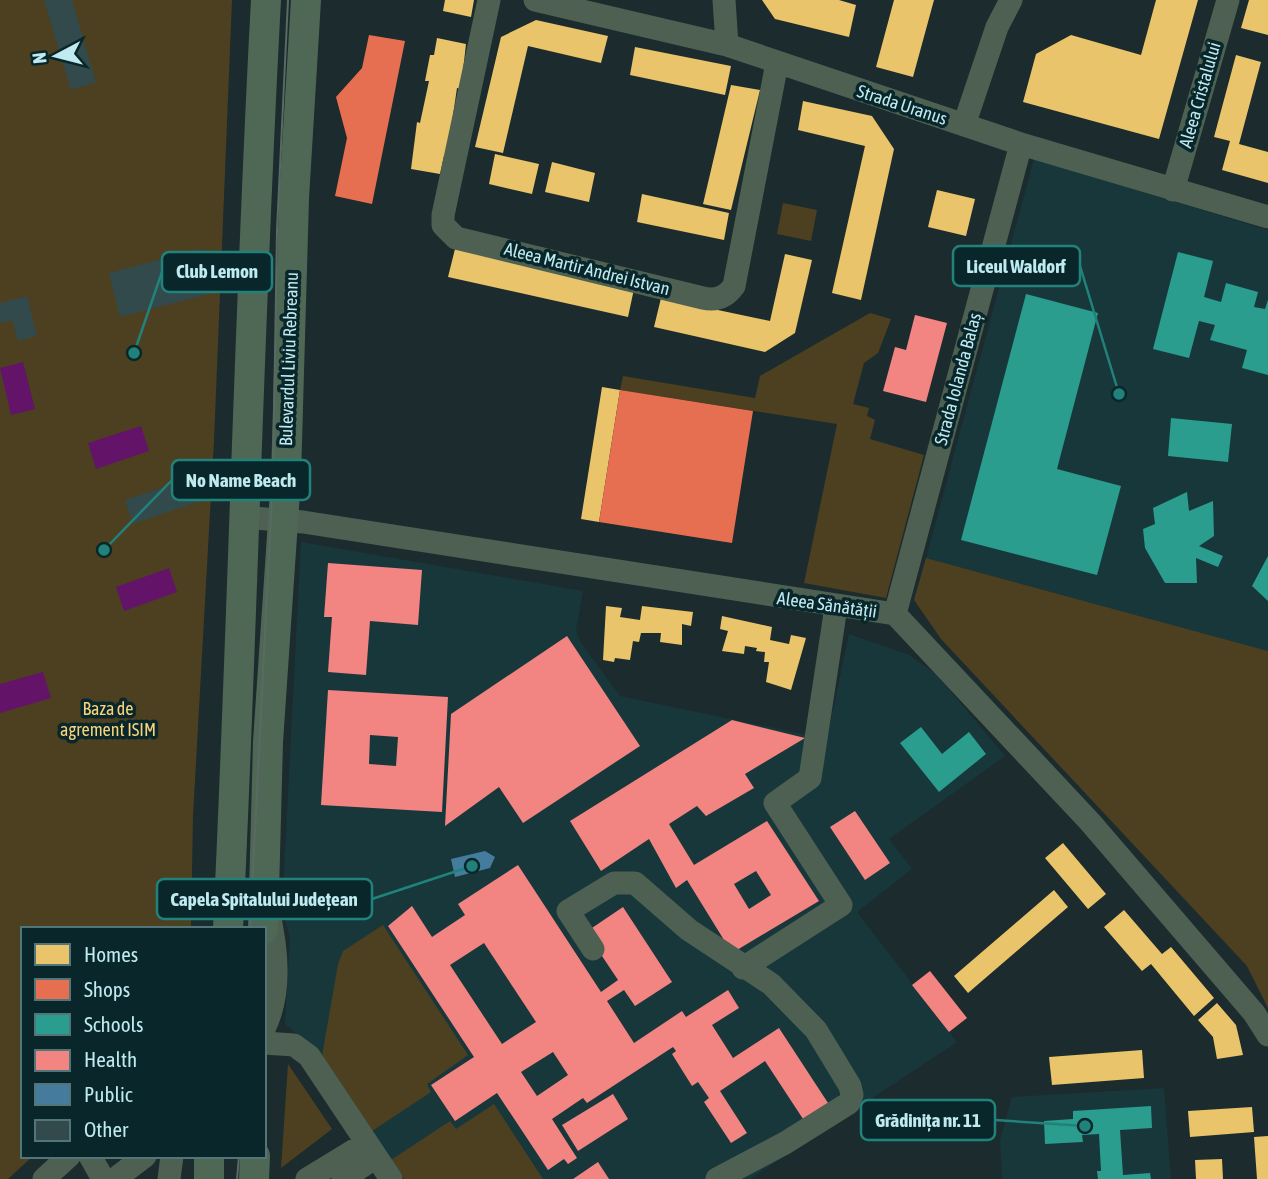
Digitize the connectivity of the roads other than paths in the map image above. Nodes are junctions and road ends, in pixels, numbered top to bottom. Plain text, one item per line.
1 (266, 0) edge
2 (306, 0) edge
3 (489, 0) edge
4 (535, 0) edge
5 (724, 0) edge
6 (1012, 0) edge
7 (1228, 0) edge
8 (727, 45) junction
9 (777, 63) junction
10 (964, 125) junction
11 (1021, 145) junction
12 (1173, 190) junction
13 (1268, 218) edge
14 (243, 517) junction
15 (283, 520) junction
16 (836, 607) junction
17 (895, 614) junction
18 (265, 891) junction
19 (228, 927) edge
20 (263, 927) edge
21 (593, 949) dead end
22 (743, 968) junction
23 (266, 1025) edge
24 (1268, 1035) edge
25 (266, 1043) edge
26 (371, 1150) junction
27 (66, 1158) edge
28 (91, 1158) edge
29 (142, 1158) edge
30 (172, 1158) edge
31 (209, 1158) edge
32 (255, 1158) edge
33 (46, 1170) edge
34 (103, 1179) edge
35 (115, 1179) edge
36 (169, 1179) edge
37 (209, 1179) edge
38 (254, 1179) edge
39 (307, 1179) edge
40 (343, 1179) edge
41 (391, 1179) edge
42 (717, 1179) edge

1 - 14 main road
2 - 15 main road, Bulevardul Liviu Rebreanu
3 - 9 street, Aleea Martir Andrei Istvan
4 - 8 street, Strada Uranus
5 - 8 street
6 - 10 street
7 - 12 street, Aleea Cristalului
8 - 9 street, Strada Uranus
9 - 10 street, Strada Uranus
10 - 11 street, Strada Uranus
11 - 12 street, Strada Uranus
11 - 17 street, Strada Iolanda Balaș
12 - 13 street, Strada Uranus
14 - 15 street, Aleea Sănătății
14 - 19 main road
15 - 16 street, Aleea Sănătății
15 - 18 main road, Bulevardul Liviu Rebreanu
16 - 17 street, Aleea Sănătății
16 - 22 street
17 - 24 street, Aleea Sănătății
18 - 20 main road, Bulevardul Liviu Rebreanu
18 - 23 street
21 - 22 street
22 - 42 street
25 - 26 street
26 - 39 street
26 - 40 street
26 - 41 street
27 - 33 street
28 - 34 street
29 - 35 street
30 - 36 street
31 - 37 main road
32 - 38 main road

